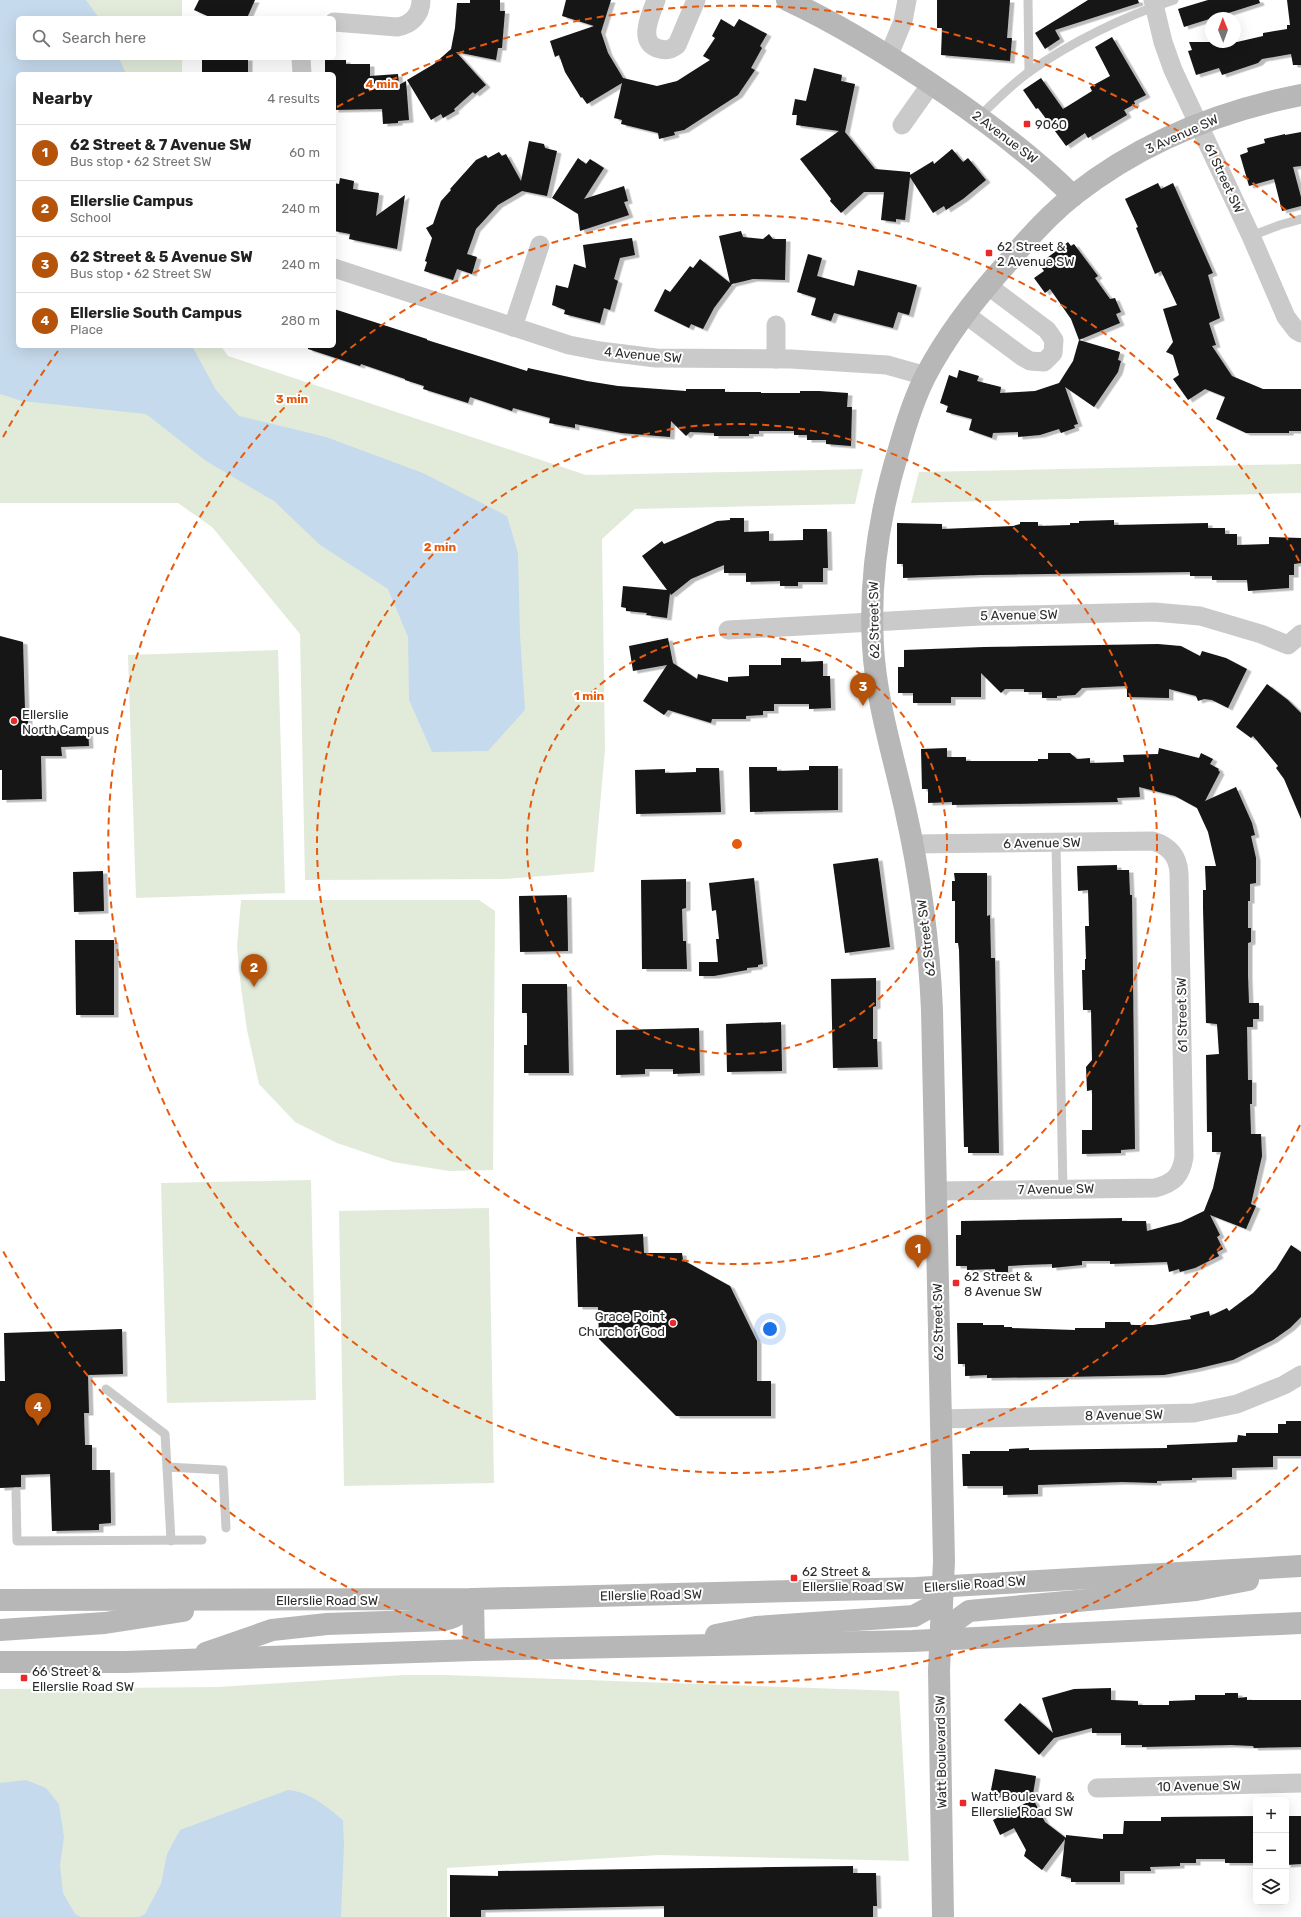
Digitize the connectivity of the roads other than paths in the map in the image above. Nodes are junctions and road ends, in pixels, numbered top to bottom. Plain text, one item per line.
1 (421, 0) edge
2 (656, 0) edge
3 (696, 0) edge
4 (787, 0) edge
5 (907, 0) edge
6 (1028, 0) edge
7 (1174, 0) edge
8 (1153, 3) edge
9 (336, 22) edge
10 (889, 55) junction
11 (301, 60) edge
12 (302, 72) edge
13 (1029, 72) junction
14 (931, 84) junction
15 (1301, 95) edge
16 (979, 117) junction
17 (1198, 124) junction
18 (902, 125) dead end
19 (1073, 196) junction
20 (1301, 219) edge
21 (1251, 236) junction
22 (540, 245) dead end
23 (336, 269) edge
24 (987, 285) junction
25 (965, 314) junction
26 (776, 325) dead end
27 (513, 327) junction
28 (1299, 332) edge
29 (776, 359) junction
30 (926, 376) junction
31 (872, 621) junction
32 (728, 630) dead end
33 (1297, 645) edge
34 (1056, 843) junction
35 (913, 844) junction
36 (1169, 850) joint
37 (1175, 1180) joint
38 (1063, 1189) junction
39 (936, 1191) junction
40 (1301, 1375) edge
41 (106, 1389) dead end
42 (940, 1419) junction
43 (167, 1467) junction
44 (16, 1492) dead end
45 (226, 1528) dead end
46 (202, 1540) dead end
47 (171, 1541) junction
48 (1301, 1566) edge
49 (1301, 1571) edge
50 (944, 1586) junction
51 (473, 1599) junction
52 (0, 1600) edge
53 (249, 1600) junction
54 (1301, 1622) edge
55 (0, 1630) edge
56 (940, 1640) junction
57 (657, 1647) junction
58 (474, 1650) junction
59 (184, 1660) junction
60 (0, 1662) edge
61 (1301, 1783) edge
62 (1097, 1788) dead end
63 (943, 1917) edge

1 - 9 street
2 - 3 street
4 - 10 main road, 2 Avenue SW
5 - 10 street
6 - 13 lane
7 - 8 lane
8 - 13 lane
8 - 17 street, 61 Street SW
10 - 14 main road, 2 Avenue SW
11 - 12 street
13 - 16 lane
14 - 16 main road, 2 Avenue SW
14 - 18 street
15 - 17 main road, 3 Avenue SW
16 - 19 main road, 2 Avenue SW
17 - 19 main road, 3 Avenue SW
17 - 21 street, 61 Street SW
19 - 24 main road, 62 Street SW
20 - 21 lane
21 - 28 street, 61 Street SW
22 - 27 street
23 - 27 street, 4 Avenue SW
24 - 25 main road, 62 Street SW
24 - 25 street
25 - 30 main road, 62 Street SW
26 - 29 street
27 - 29 street, 4 Avenue SW
29 - 30 street, 4 Avenue SW
30 - 31 main road, 62 Street SW
31 - 32 street, 5 Avenue SW
31 - 33 street, 5 Avenue SW
31 - 35 main road, 62 Street SW
34 - 35 street, 6 Avenue SW
34 - 36 street, 6 Avenue SW
34 - 38 lane
35 - 39 main road, 62 Street SW
36 - 37 street, 61 Street SW
37 - 38 street, 7 Avenue SW
38 - 39 street, 7 Avenue SW
39 - 42 main road, 62 Street SW
40 - 42 street, 8 Avenue SW
41 - 43 lane
42 - 50 main road, 62 Street SW
43 - 45 lane
43 - 47 lane
44 - 47 lane
46 - 47 lane
48 - 50 main road, Ellerslie Road SW
49 - 56 main road
50 - 51 main road, Ellerslie Road SW
50 - 56 main road, Watt Boulevard SW
50 - 57 main road
51 - 53 main road, Ellerslie Road SW
51 - 58 main road
51 - 59 main road
52 - 53 main road, Ellerslie Road SW
53 - 55 main road
54 - 56 main road
56 - 57 main road
56 - 63 main road, Watt Boulevard SW
57 - 58 main road
58 - 59 main road
59 - 60 main road
61 - 62 street, 10 Avenue SW

